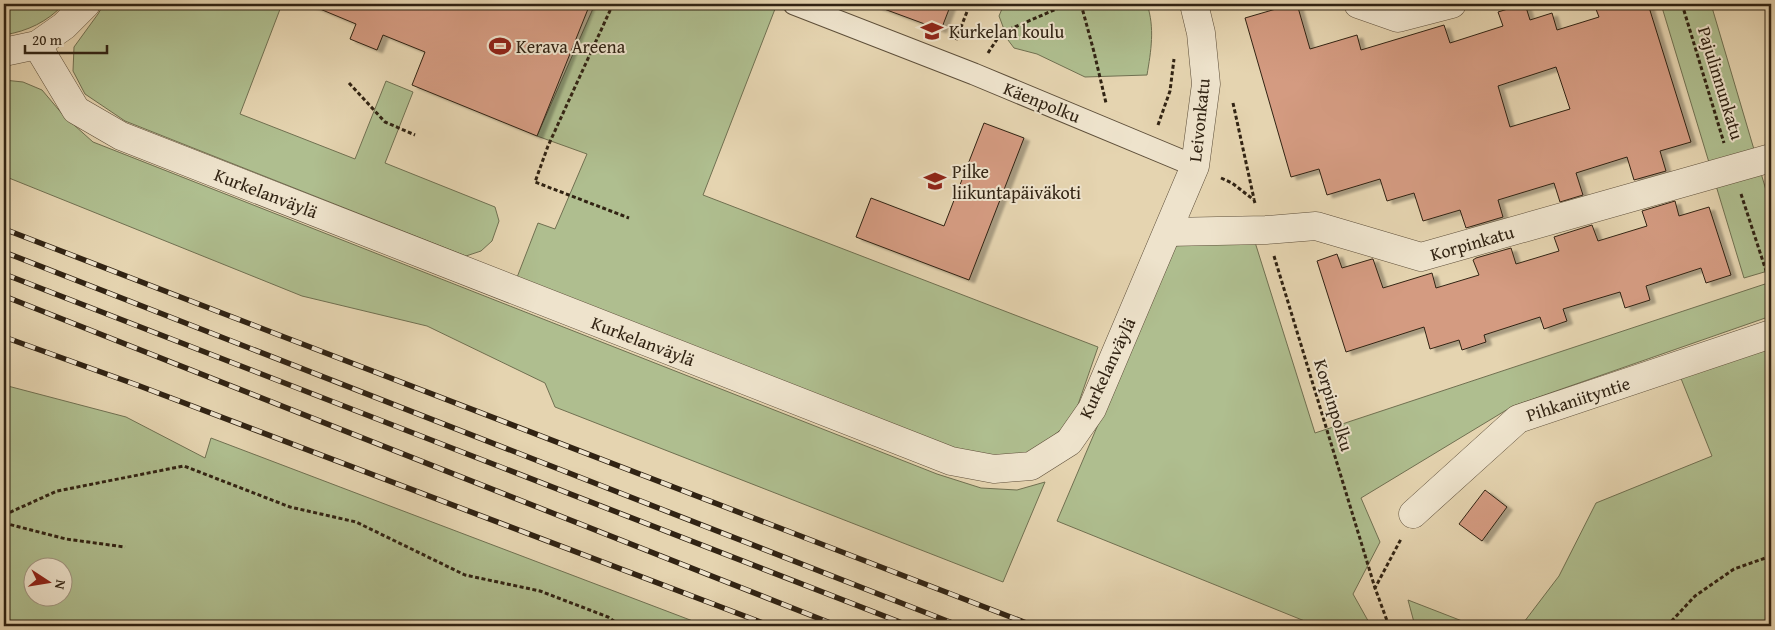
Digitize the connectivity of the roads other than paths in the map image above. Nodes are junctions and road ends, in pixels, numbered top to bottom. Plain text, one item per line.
1 (86, 4) edge
2 (794, 4) edge
3 (1194, 4) edge
4 (1358, 4) edge
5 (1452, 4) edge
6 (37, 45) junction
7 (4, 52) edge
8 (1771, 158) edge
9 (1195, 166) junction
10 (1168, 232) junction
11 (1771, 334) edge
12 (1413, 514) road end

1 - 6 street
2 - 9 street, Käenpolku
3 - 9 street, Leivonkatu
4 - 5 street
6 - 7 street
6 - 10 street, Kurkelanväylä
8 - 10 street, Korpinkatu
9 - 10 street, Leivonkatu
11 - 12 street, Pihkaniityntie

